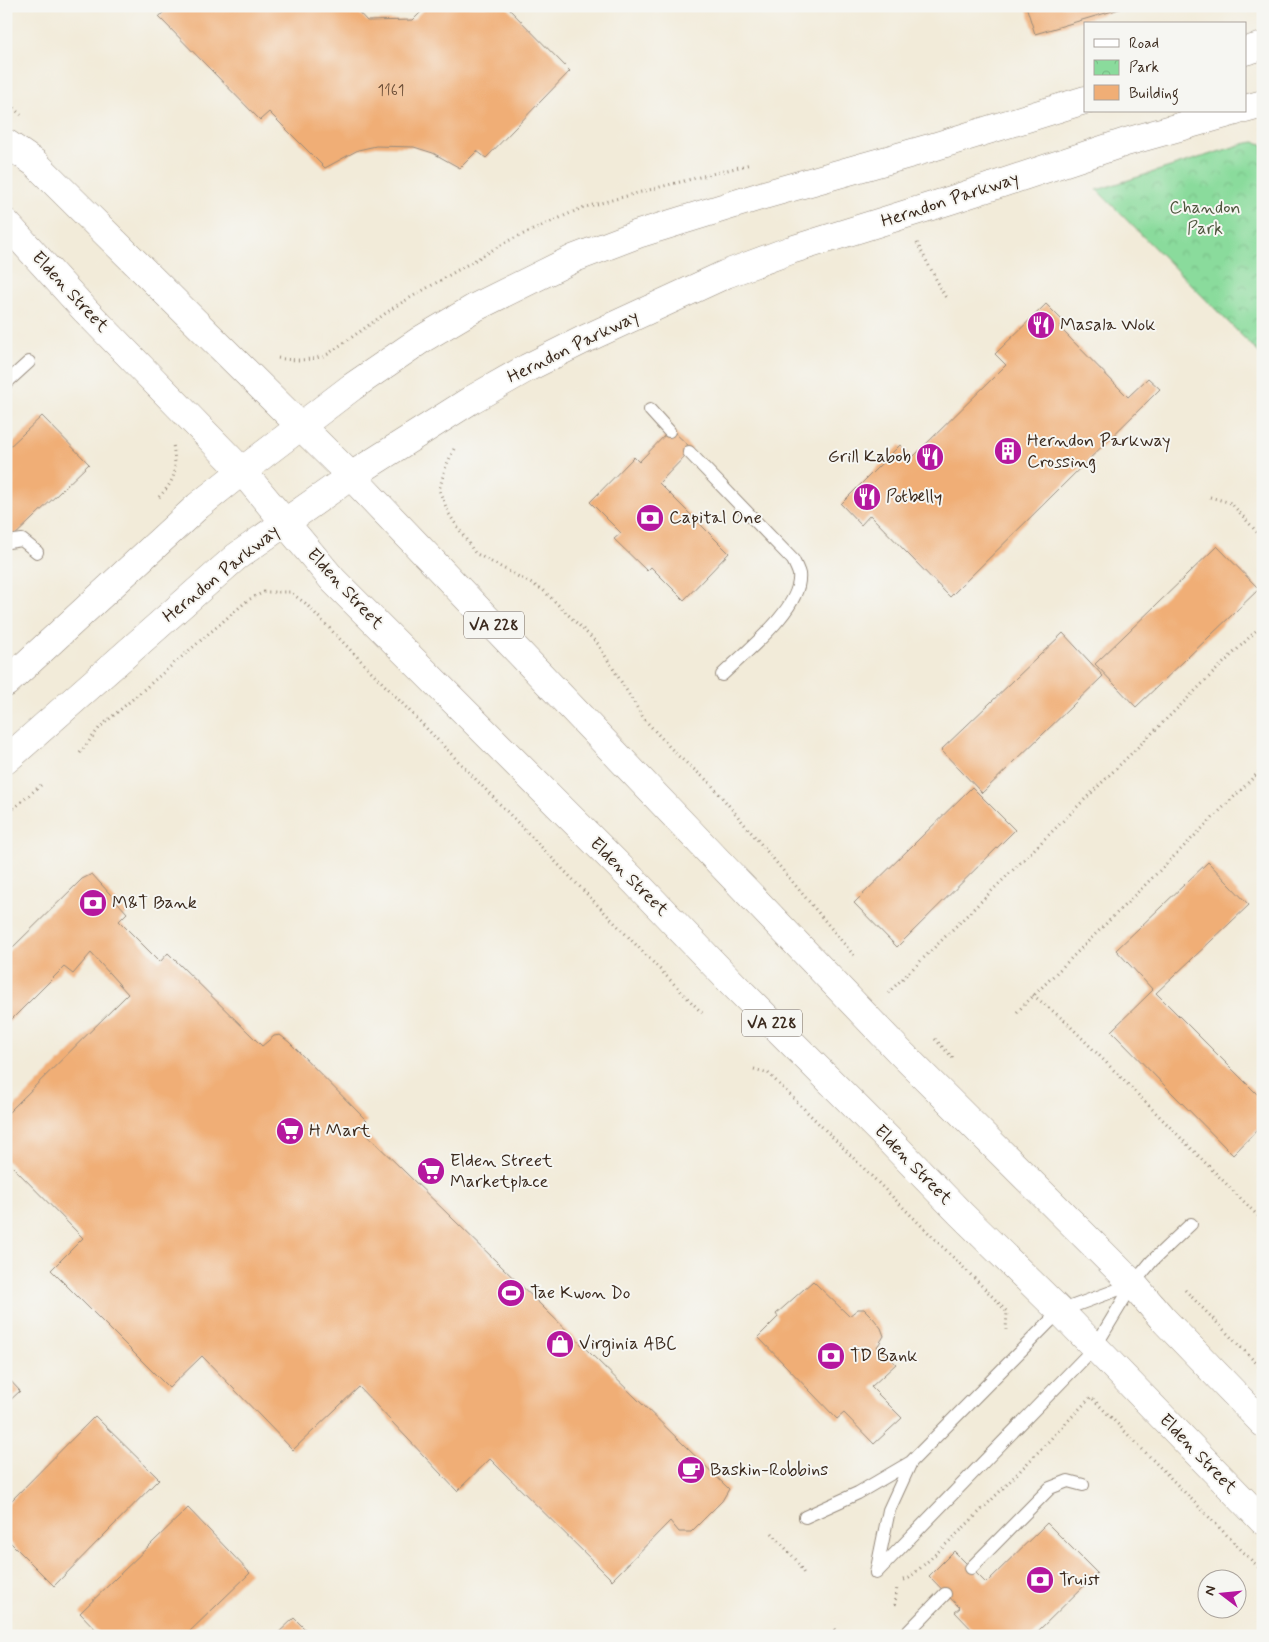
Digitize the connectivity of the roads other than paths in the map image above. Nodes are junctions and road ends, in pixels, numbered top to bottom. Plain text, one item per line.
1 (1263, 46) edge
2 (1246, 51) edge
3 (1084, 100) edge
4 (1263, 104) edge
5 (1246, 109) edge
6 (1232, 112) edge
7 (6, 143) edge
8 (6, 223) edge
9 (29, 362) dead end
10 (6, 383) edge
11 (650, 410) dead end
12 (302, 426) junction
13 (669, 431) dead end
14 (689, 452) dead end
15 (242, 471) junction
16 (351, 476) junction
17 (285, 522) junction
18 (8, 542) dead end
19 (37, 552) dead end
20 (722, 675) dead end
21 (6, 683) edge
22 (6, 760) edge
23 (1191, 1224) dead end
24 (1133, 1284) junction
25 (1060, 1311) junction
26 (1095, 1348) junction
27 (1263, 1423) edge
28 (911, 1462) junction
29 (1083, 1485) dead end
30 (805, 1517) dead end
31 (1263, 1521) edge
32 (971, 1568) dead end
33 (945, 1594) dead end
34 (904, 1636) edge

1 - 2 main road
3 - 12 main road
4 - 5 main road
6 - 16 main road, Herndon Parkway
7 - 12 main road
8 - 15 main road, Elden Street
9 - 10 lane
11 - 13 lane
12 - 15 main road
12 - 16 main road, VA 228
14 - 20 lane
15 - 17 main road, Elden Street
15 - 21 main road
16 - 17 main road, Herndon Parkway
16 - 24 main road, VA 228
17 - 22 main road, Herndon Parkway
17 - 25 main road, Elden Street / VA 228
18 - 19 lane
23 - 24 lane
24 - 25 lane
24 - 26 lane
24 - 27 main road, VA 228
25 - 26 main road, Elden Street / VA 228
25 - 28 lane
26 - 28 lane
26 - 31 main road, Elden Street / VA 228
28 - 30 lane
29 - 32 lane
33 - 34 lane

